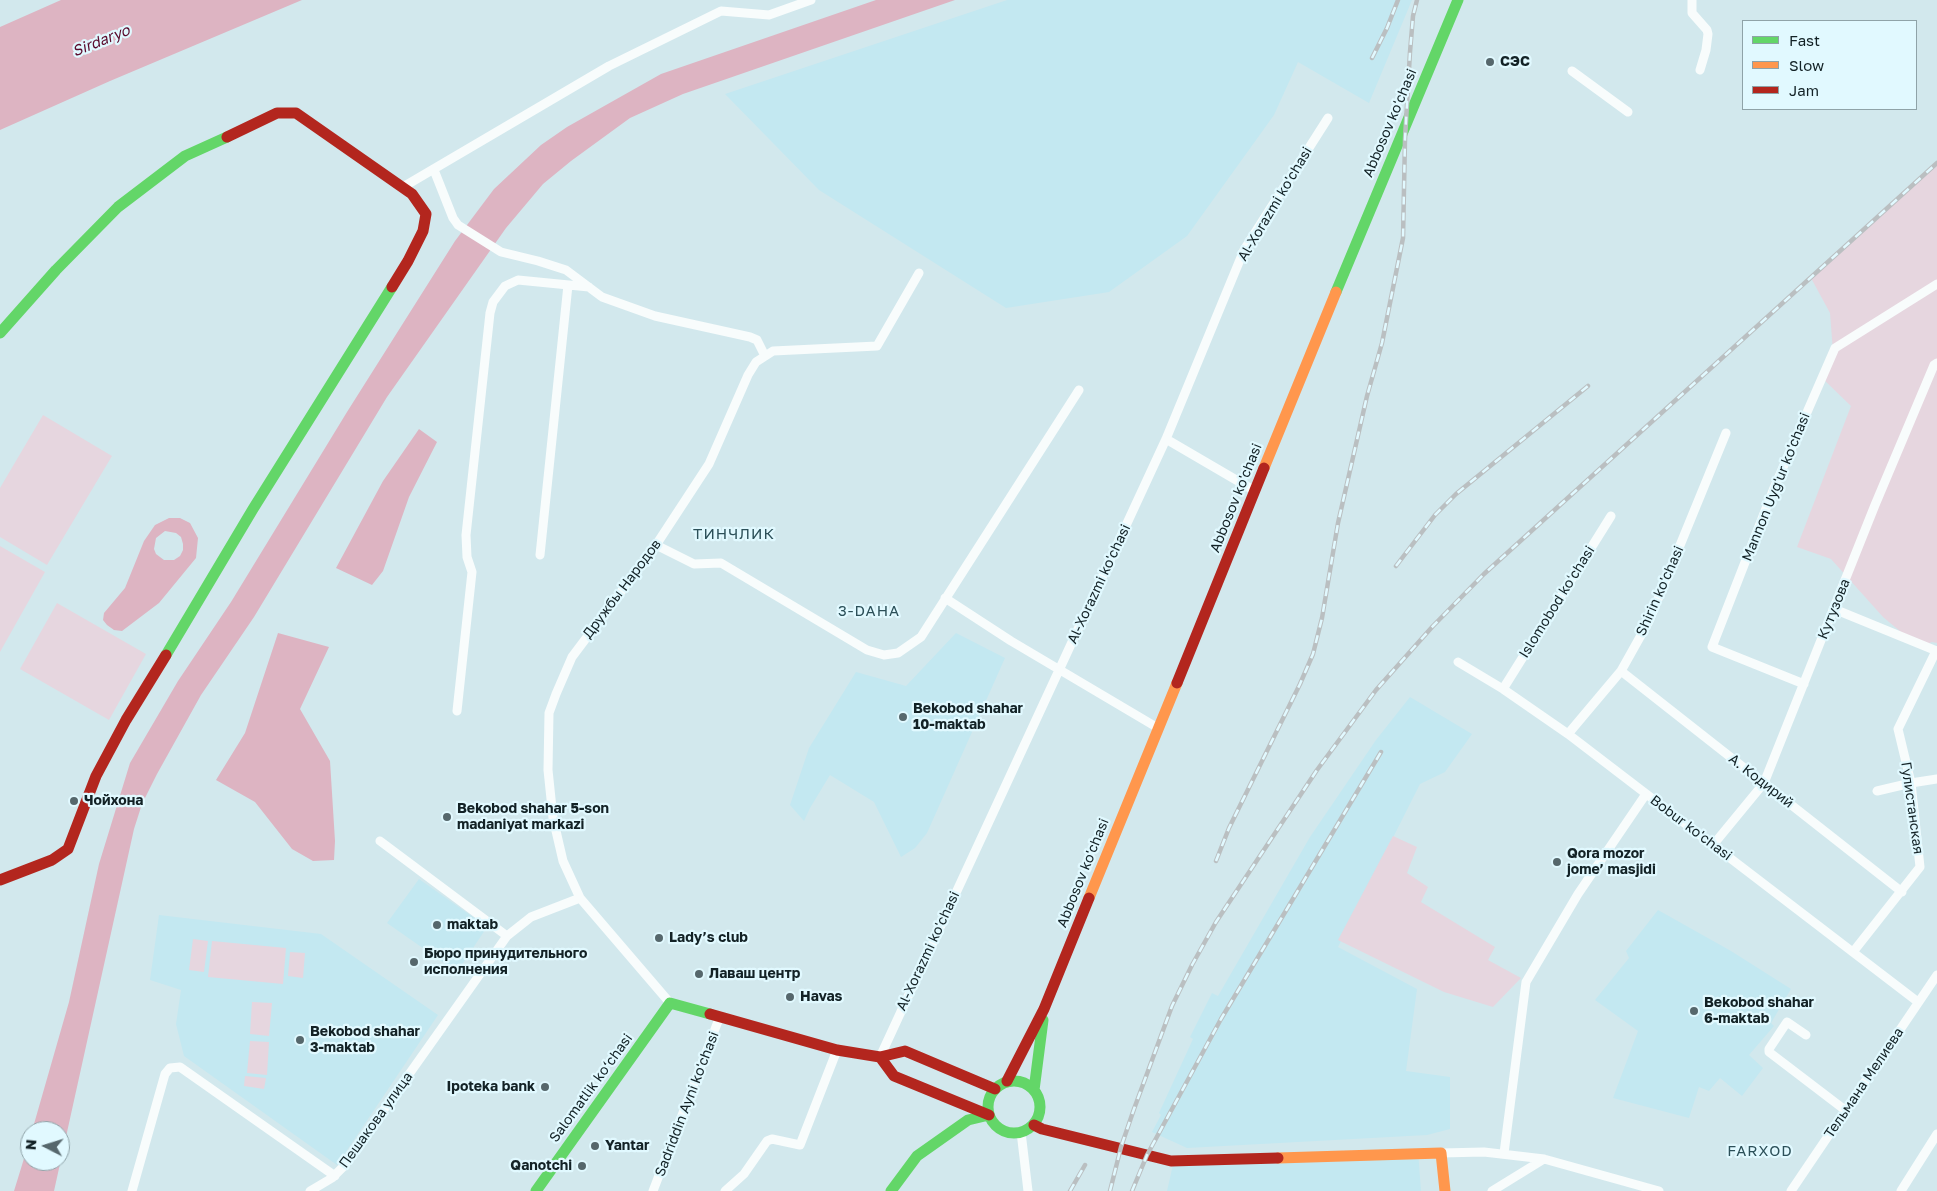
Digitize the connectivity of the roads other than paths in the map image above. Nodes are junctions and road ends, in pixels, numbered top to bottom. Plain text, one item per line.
1 (811, 0) edge
2 (1458, 0) edge
3 (1692, 0) edge
4 (1700, 70) dead end
5 (1572, 71) dead end
6 (1628, 112) dead end
7 (1328, 118) dead end
8 (434, 170) junction
9 (403, 187) junction
10 (919, 273) dead end
11 (1937, 284) edge
12 (568, 285) junction
13 (589, 287) junction
14 (0, 332) edge
15 (765, 356) junction
16 (1937, 363) edge
17 (1079, 390) dead end
18 (1726, 433) dead end
19 (1166, 439) junction
20 (1255, 491) junction
21 (1611, 516) dead end
22 (656, 545) junction
23 (540, 555) dead end
24 (945, 598) junction
25 (1834, 609) junction
26 (1937, 651) edge
27 (1458, 662) dead end
28 (1059, 670) junction
29 (1621, 671) junction
30 (1804, 684) junction
31 (1503, 689) junction
32 (457, 710) dead end
33 (1158, 728) junction
34 (1568, 734) junction
35 (1937, 779) edge
36 (1764, 783) junction
37 (1911, 783) junction
38 (1876, 791) dead end
39 (1646, 794) junction
40 (380, 841) dead end
41 (1713, 845) junction
42 (0, 880) edge
43 (1902, 892) junction
44 (580, 898) junction
45 (507, 936) junction
46 (1853, 952) junction
47 (1937, 975) edge
48 (1918, 1002) junction
49 (670, 1003) junction
50 (1044, 1009) junction
51 (720, 1016) junction
52 (1806, 1035) dead end
53 (837, 1050) junction
54 (880, 1057) junction
55 (1007, 1081) junction
56 (995, 1089) junction
57 (1034, 1090) junction
58 (1845, 1110) junction
59 (989, 1115) junction
60 (1034, 1125) junction
61 (1021, 1132) junction
62 (1937, 1134) edge
63 (1441, 1153) junction
64 (1504, 1153) junction
65 (1544, 1159) junction
66 (335, 1176) junction
67 (132, 1191) edge
68 (311, 1191) edge
69 (536, 1191) edge
70 (653, 1191) edge
71 (725, 1191) edge
72 (891, 1191) edge
73 (1028, 1191) edge
74 (1445, 1191) edge
75 (1492, 1191) edge
76 (1659, 1191) edge
77 (1791, 1191) edge
78 (1900, 1191) edge

1 - 8 street
2 - 20 street, Abbosov ko'chasi
3 - 4 street
5 - 6 street
7 - 19 street, Al-Xorazmi ko'chasi
8 - 9 street
8 - 13 street
9 - 14 street
9 - 42 street
10 - 15 street
11 - 30 street, Mannon Uyg'ur ko'chasi
12 - 13 street
12 - 23 street
12 - 32 street
13 - 15 street
15 - 22 street, Дружбы Народов
16 - 25 street, Кутузова
17 - 24 street
18 - 29 street, Shirin ko'chasi
19 - 20 street
19 - 28 street, Al-Xorazmi ko'chasi
20 - 33 street, Abbosov ko'chasi
21 - 31 street, Islomobod koʻchasi
22 - 24 street
22 - 44 street, Дружбы Народов
24 - 28 street
25 - 26 street
25 - 30 street, Кутузова
26 - 37 street, Гулистанская
27 - 31 street, Bobur ko'chasi
28 - 33 street
28 - 54 street, Al-Xorazmi ko'chasi
29 - 34 street, Shirin ko'chasi
29 - 36 street, А. Кодирий
30 - 36 street, Кутузова
31 - 34 street, Bobur ko'chasi
33 - 50 street, Abbosov ko'chasi
34 - 39 street, Bobur ko'chasi
35 - 37 street
36 - 41 street, Кутузова
36 - 43 street, А. Кодирий
37 - 38 street
37 - 43 street, Гулистанская
39 - 41 street, Bobur ko'chasi
39 - 64 street
40 - 45 street
41 - 46 street, Bobur ko'chasi
43 - 46 street, Гулистанская
44 - 45 street, Пешакова улица
44 - 49 street, Дружбы Народов
45 - 66 street, Пешакова улица
46 - 48 street, Bobur ko'chasi
47 - 48 street, Тельмана Мелиева
48 - 58 street, Тельмана Мелиева
49 - 51 street
49 - 69 street, Salomatlik ko‘chasi
50 - 55 street, Abbosov ko'chasi
50 - 57 street, Abbosov ko'chasi
51 - 53 street
51 - 70 street, Sadriddin Ayni ko'chasi
52 - 58 street
53 - 54 street
53 - 71 street
54 - 56 street
54 - 59 street
55 - 56 street
55 - 57 street
56 - 59 street
57 - 60 street
58 - 77 street, Тельмана Мелиева
59 - 61 street
59 - 72 street
60 - 61 street
60 - 63 street
61 - 73 street
62 - 78 street
63 - 64 street
63 - 74 street
64 - 65 street
65 - 75 street
65 - 76 street
66 - 67 street
66 - 68 street, Пешакова улица

